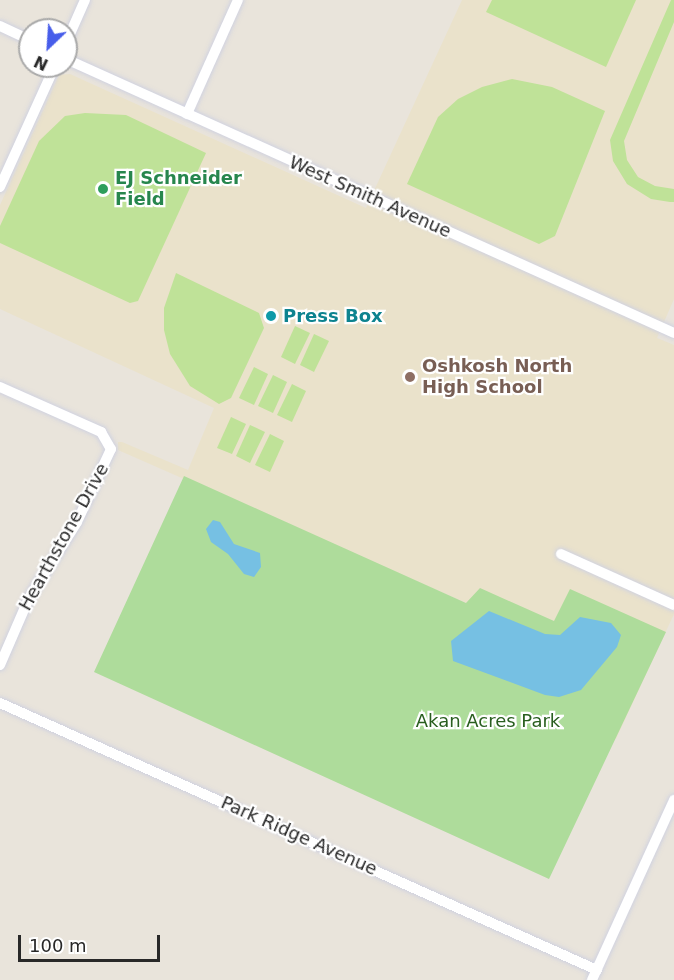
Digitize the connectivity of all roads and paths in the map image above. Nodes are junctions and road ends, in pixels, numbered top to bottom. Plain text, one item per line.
1 (85, 0) edge
2 (238, 0) edge
3 (77, 18) edge
4 (0, 26) edge
5 (18, 34) edge
6 (78, 64) edge
7 (50, 78) edge
8 (187, 114) junction
9 (0, 187) edge
10 (674, 333) edge
11 (0, 387) edge
12 (561, 554) dead end
13 (674, 605) edge
14 (0, 665) edge
15 (0, 703) edge
16 (674, 800) edge
17 (595, 975) edge

1 - 3 street
2 - 8 street
4 - 5 street
6 - 8 street, West Smith Avenue
7 - 9 street
8 - 10 street, West Smith Avenue
11 - 14 street, Hearthstone Drive
12 - 13 street
15 - 17 street, Park Ridge Avenue
16 - 17 street

